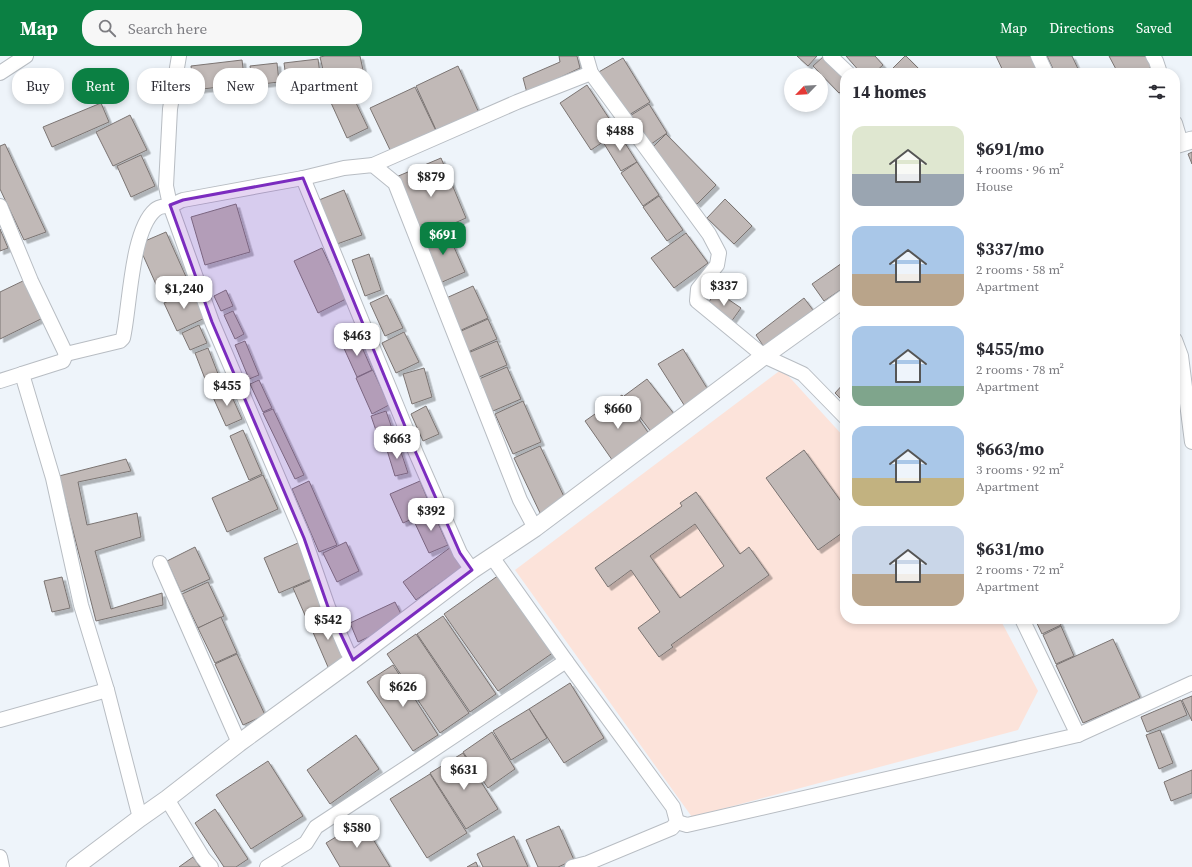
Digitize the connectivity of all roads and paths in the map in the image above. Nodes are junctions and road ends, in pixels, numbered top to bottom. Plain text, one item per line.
1 (26, 56) edge
2 (179, 56) edge
3 (586, 56) edge
4 (830, 56) edge
5 (1038, 56) edge
6 (1153, 56) edge
7 (843, 68) edge
8 (1044, 68) edge
9 (1158, 68) edge
10 (0, 73) edge
11 (591, 73) junction
12 (373, 165) junction
13 (303, 178) junction
14 (170, 205) junction
15 (0, 206) edge
16 (840, 302) edge
17 (1180, 353) edge
18 (66, 354) junction
19 (764, 356) junction
20 (22, 374) junction
21 (0, 381) edge
22 (840, 412) edge
23 (1192, 442) edge
24 (535, 528) junction
25 (492, 557) junction
26 (160, 563) dead end
27 (472, 570) junction
28 (1024, 624) edge
29 (353, 660) junction
30 (566, 661) junction
31 (1192, 683) edge
32 (107, 690) junction
33 (0, 720) edge
34 (1078, 735) junction
35 (239, 743) junction
36 (167, 799) junction
37 (140, 818) junction
38 (677, 822) junction
39 (0, 858) edge
40 (2, 867) edge
41 (75, 867) edge
42 (211, 867) edge
43 (267, 867) edge
44 (572, 867) edge

1 - 10 street
2 - 14 street
3 - 11 street
4 - 7 street
5 - 8 street
6 - 9 street
11 - 12 street
11 - 19 street
12 - 13 street
12 - 24 street
13 - 14 street
13 - 27 street
14 - 18 street
14 - 29 street
15 - 18 street
16 - 19 street
17 - 23 street
18 - 20 street
19 - 22 street
19 - 24 street
20 - 21 street
20 - 32 street
24 - 25 street
25 - 27 street
25 - 30 street
26 - 35 street
27 - 29 street
28 - 34 street
29 - 35 street
30 - 38 street
30 - 43 street
31 - 34 street
32 - 33 street
32 - 37 street
34 - 38 street
35 - 36 street
36 - 37 street
36 - 42 street
37 - 41 street
38 - 44 street
39 - 40 street

